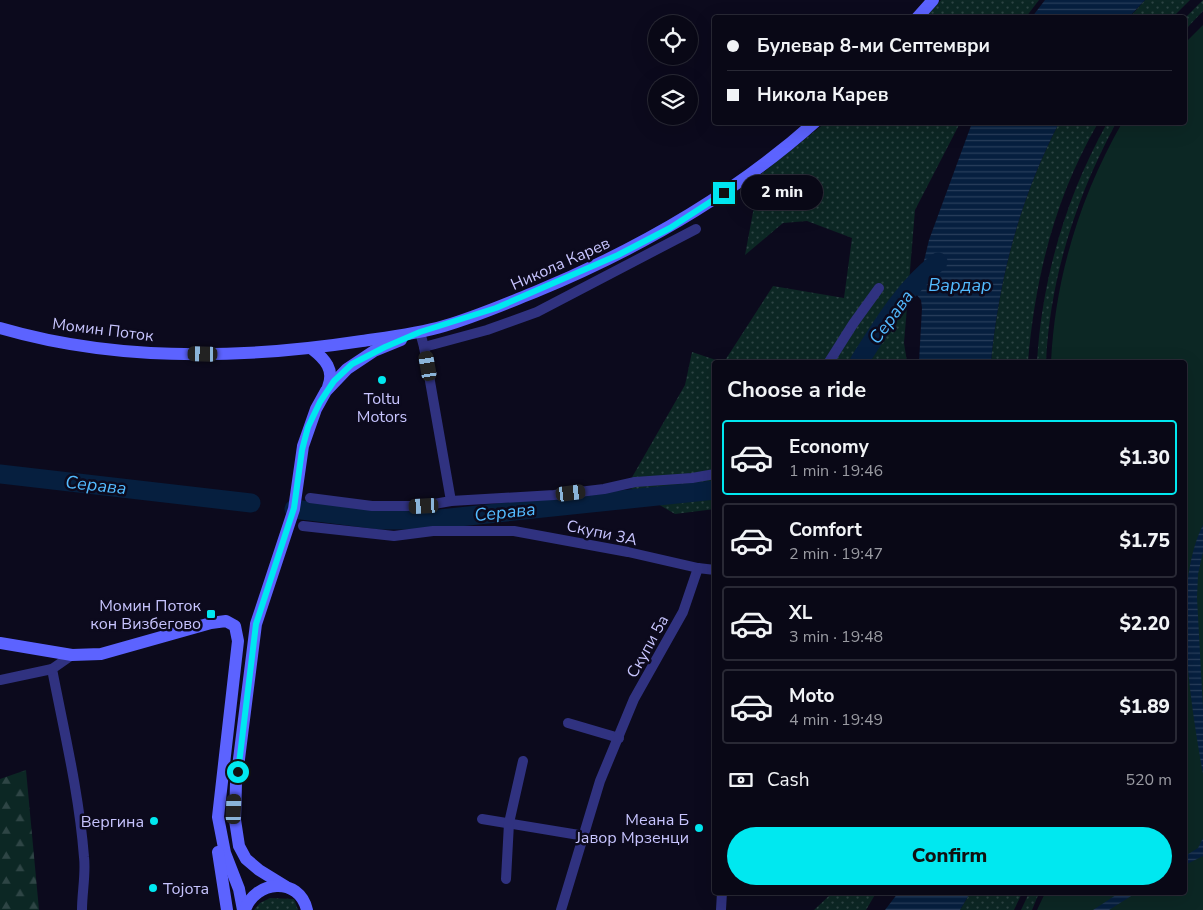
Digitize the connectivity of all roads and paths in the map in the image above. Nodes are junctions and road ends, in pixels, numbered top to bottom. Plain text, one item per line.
1 (924, 0) edge
2 (933, 0) edge
3 (914, 15) edge
4 (920, 15) edge
5 (811, 125) edge
6 (696, 230) dead end
7 (879, 288) dead end
8 (0, 328) edge
9 (420, 332) junction
10 (424, 347) junction
11 (312, 349) junction
12 (283, 351) joint
13 (830, 360) edge
14 (326, 391) junction
15 (712, 475) edge
16 (310, 498) dead end
17 (450, 501) junction
18 (303, 526) dead end
19 (698, 568) junction
20 (712, 570) edge
21 (0, 644) edge
22 (72, 655) junction
23 (52, 669) junction
24 (0, 680) edge
25 (568, 722) dead end
26 (619, 738) junction
27 (523, 761) dead end
28 (218, 817) junction
29 (482, 819) dead end
30 (509, 823) junction
31 (585, 836) junction
32 (506, 879) dead end
33 (285, 886) junction
34 (722, 895) edge
35 (82, 910) edge
36 (227, 910) edge
37 (244, 910) edge
38 (306, 910) edge
39 (561, 910) edge
40 (720, 910) edge

1 - 3 street
2 - 4 street
5 - 9 street, Никола Карев
6 - 10 street
7 - 13 street
8 - 12 street, Момин Поток
9 - 10 street
9 - 11 street, Никола Карев
9 - 14 street
10 - 17 street
11 - 12 street, Никола Карев
11 - 14 street
14 - 33 street
15 - 17 street
16 - 17 street
18 - 19 street, Скупи 3А
19 - 20 street, Скупи 3А
19 - 26 street, Скупи 5а
21 - 22 street
22 - 23 street
22 - 28 street
23 - 24 street
23 - 35 street
25 - 26 street
26 - 31 street, Скупи 5а
27 - 30 street
28 - 36 street
28 - 37 street
29 - 30 street
30 - 31 street
30 - 32 street
31 - 39 street, Скупи 5а
33 - 37 street
33 - 38 street
34 - 40 street

